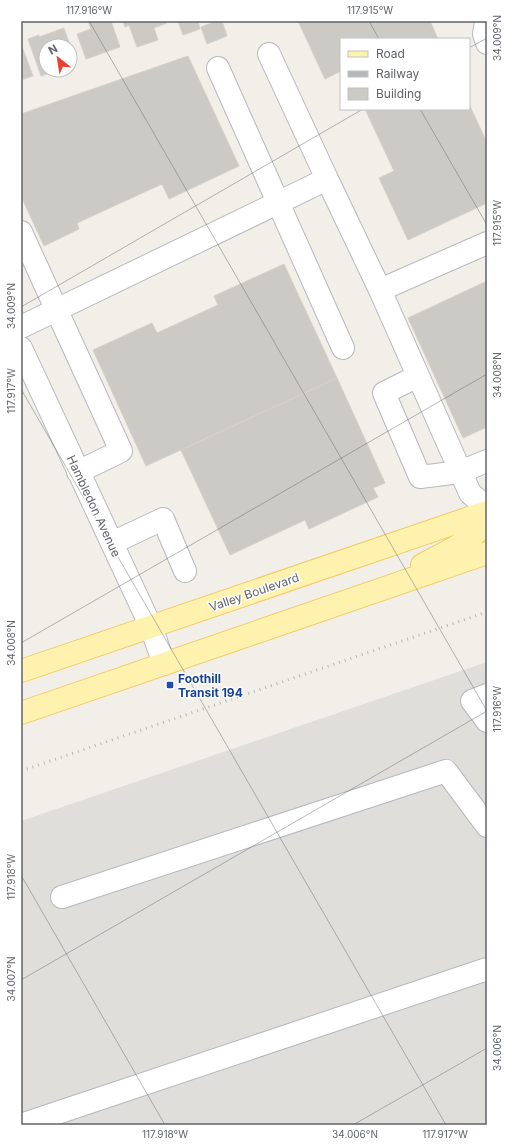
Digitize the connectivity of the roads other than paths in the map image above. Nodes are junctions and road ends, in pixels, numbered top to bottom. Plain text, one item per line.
1 (486, 21) edge
2 (487, 43) edge
3 (269, 54) dead end
4 (218, 68) dead end
5 (327, 179) junction
6 (277, 204) junction
7 (21, 232) edge
8 (487, 243) edge
9 (380, 290) junction
10 (57, 310) junction
11 (21, 327) edge
12 (21, 348) edge
13 (343, 348) dead end
14 (418, 376) junction
15 (487, 461) edge
16 (78, 472) junction
17 (460, 472) junction
18 (487, 508) edge
19 (487, 512) edge
20 (487, 518) edge
21 (112, 543) junction
22 (487, 553) edge
23 (185, 571) dead end
24 (377, 591) junction
25 (151, 627) junction
26 (164, 664) junction
27 (21, 671) edge
28 (487, 695) edge
29 (21, 713) edge
30 (487, 722) edge
31 (487, 826) edge
32 (62, 897) dead end
33 (487, 969) edge
34 (21, 1125) edge

1 - 2 street
3 - 5 street
4 - 6 street
5 - 6 street
5 - 9 street
6 - 10 street
6 - 13 street
7 - 10 street
8 - 9 street
9 - 14 street
10 - 11 street
10 - 16 street
12 - 16 street, Hambledon Avenue
14 - 17 street
14 - 17 street
15 - 17 street
16 - 21 street, Hambledon Avenue
17 - 18 street
19 - 25 main road, Valley Boulevard
20 - 24 main road
21 - 23 street
21 - 25 street, Hambledon Avenue
22 - 24 main road
24 - 26 main road
25 - 26 street, Hambledon Avenue
25 - 27 main road, Valley Boulevard
26 - 29 main road
28 - 30 street
31 - 32 street
33 - 34 street

